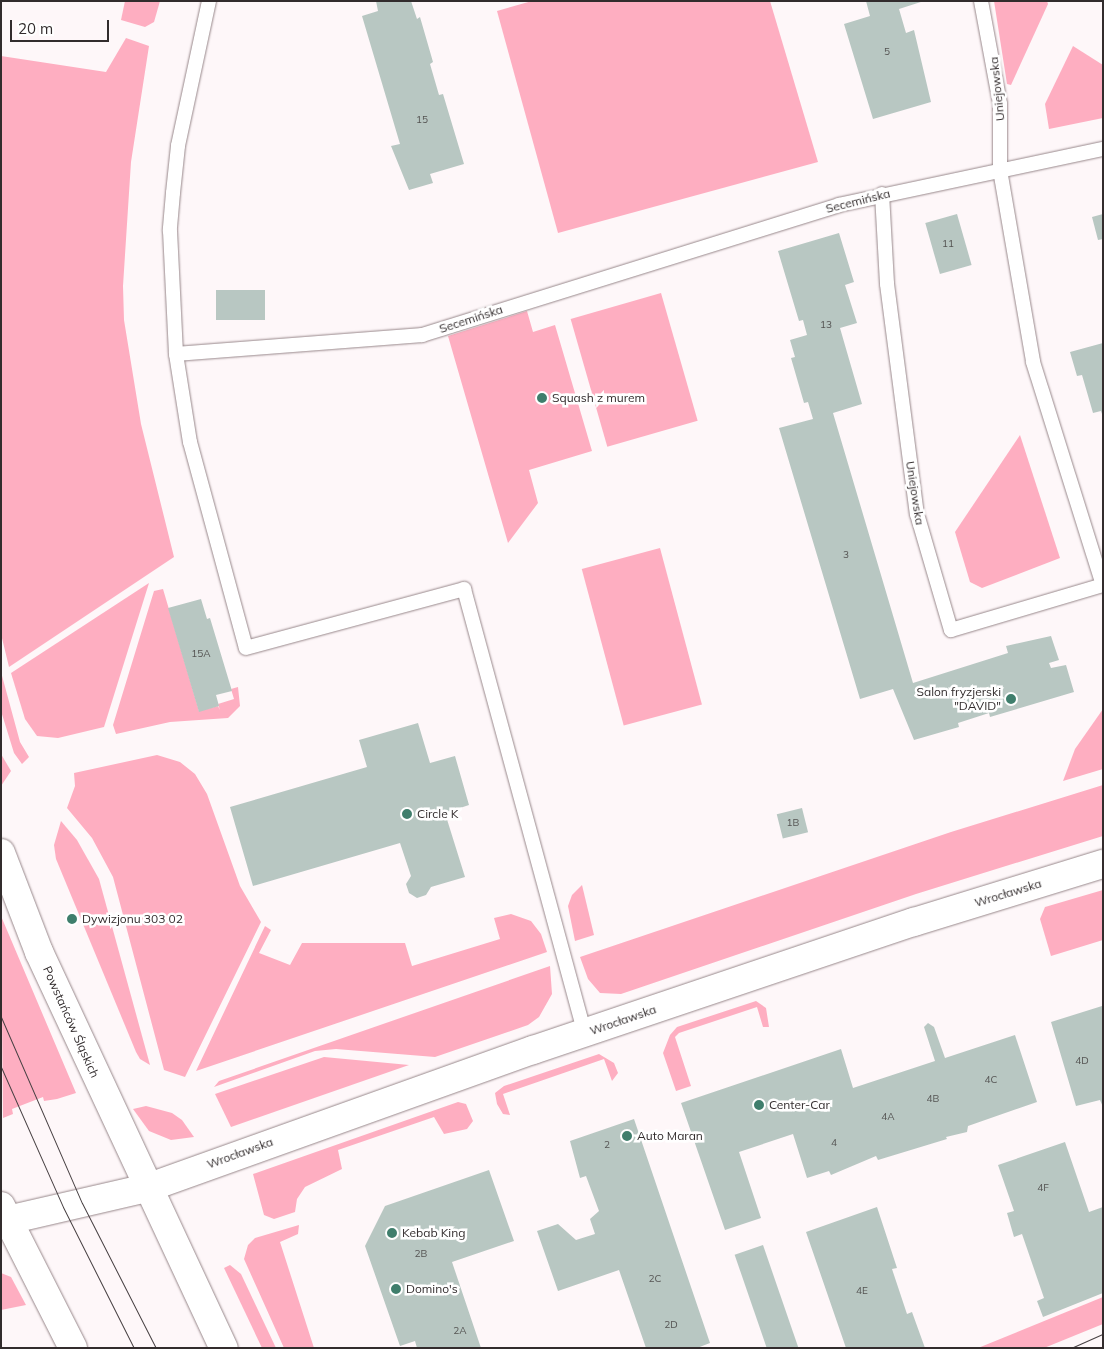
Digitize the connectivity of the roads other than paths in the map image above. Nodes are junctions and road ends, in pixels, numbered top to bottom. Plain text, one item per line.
1 (209, 1) edge
2 (981, 1) edge
3 (1103, 149) edge
4 (1000, 170) junction
5 (882, 194) junction
6 (176, 354) junction
7 (1103, 585) edge
8 (1, 853) edge
9 (1103, 864) edge
10 (585, 1033) junction
11 (147, 1188) junction
12 (4, 1213) edge
13 (73, 1348) edge
14 (224, 1348) edge

1 - 6 lane
2 - 4 lane, Uniejowska
3 - 4 lane, Secemińska
4 - 5 lane, Secemińska
4 - 7 lane, Uniejowska
5 - 6 lane, Secemińska
5 - 7 lane, Uniejowska
6 - 10 lane
8 - 11 street, Powstańców Śląskich
9 - 10 street, Wrocławska
10 - 11 street, Wrocławska
11 - 12 street
11 - 14 street, Powstańców Śląskich
12 - 13 street

